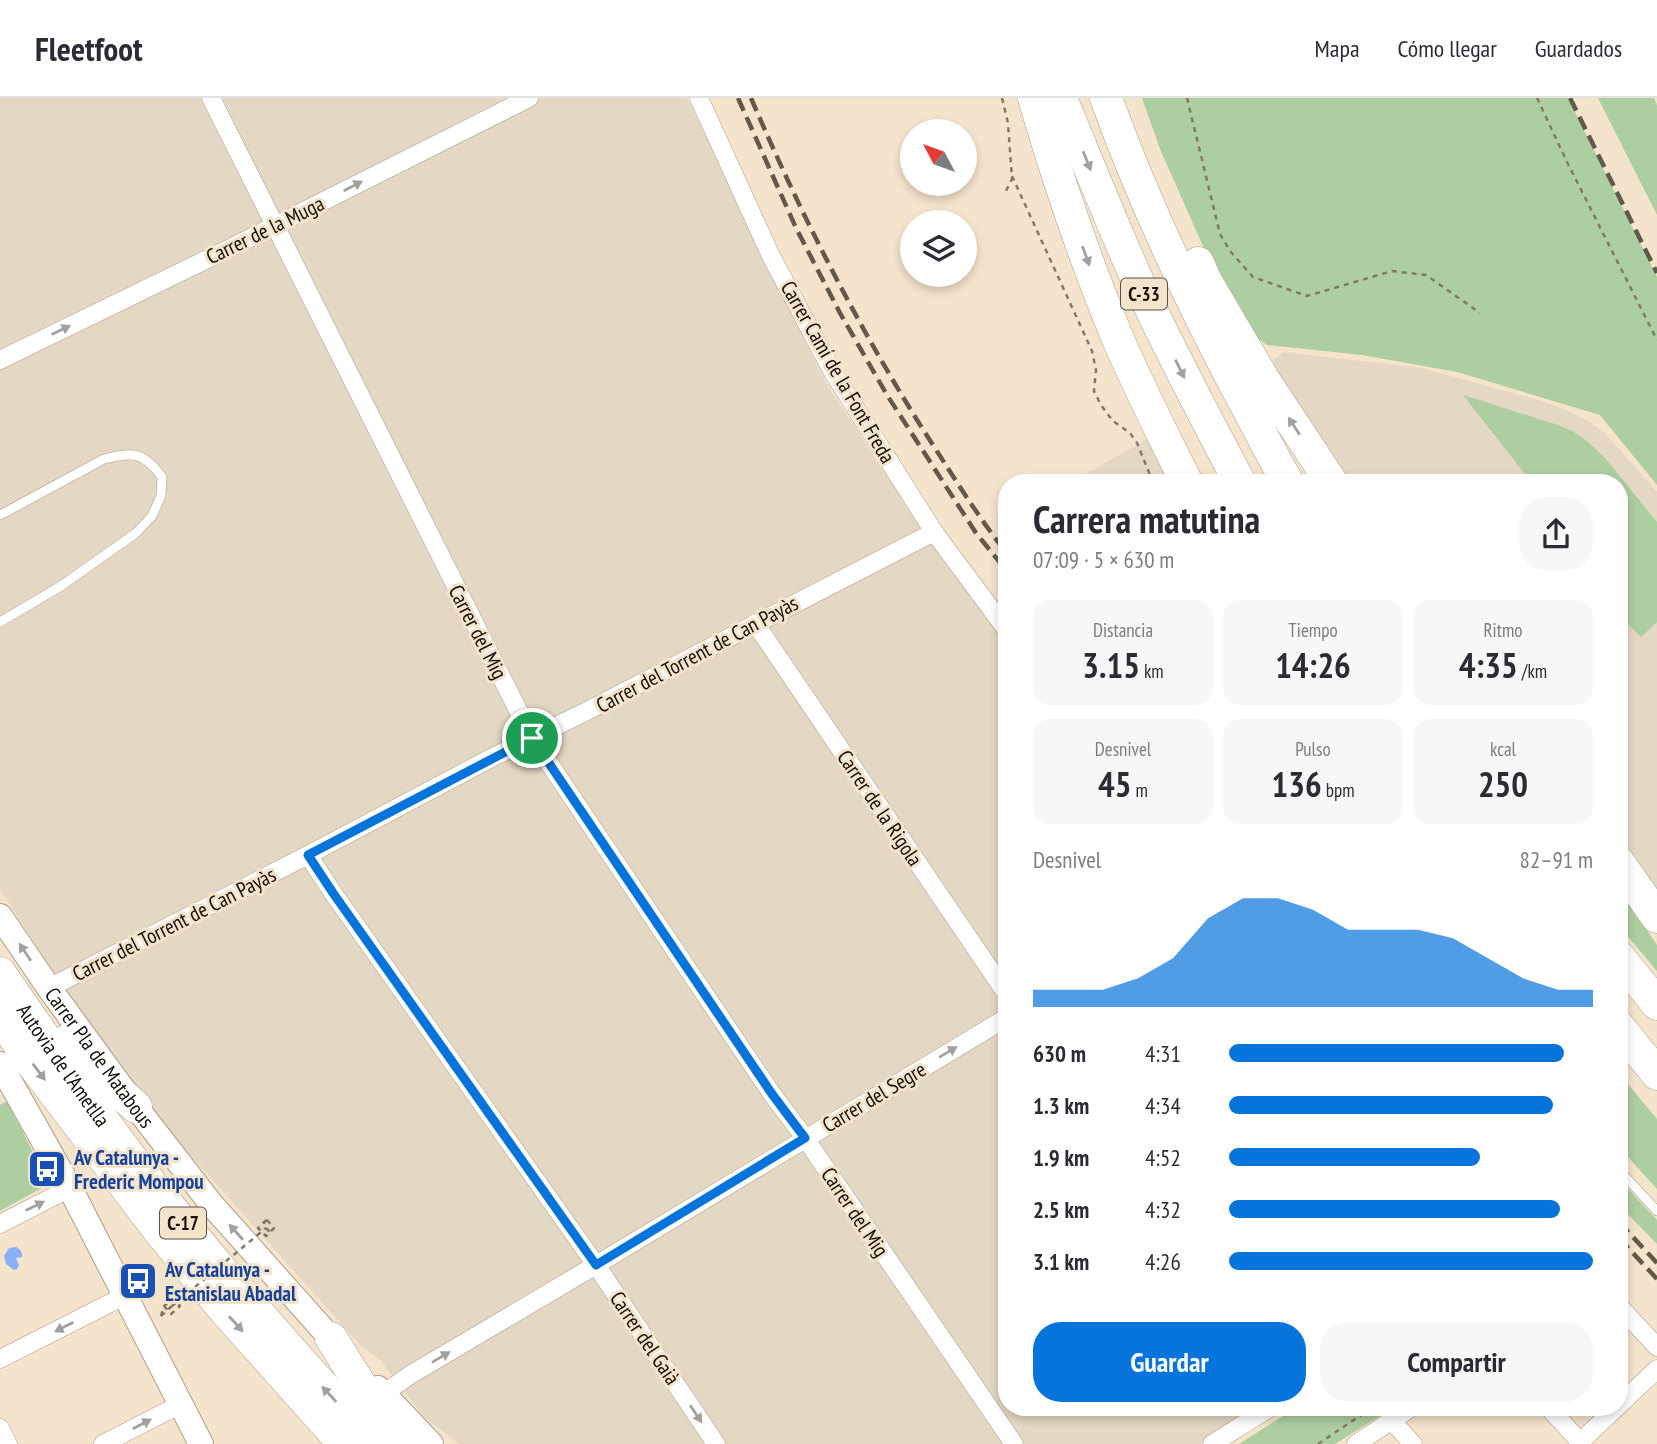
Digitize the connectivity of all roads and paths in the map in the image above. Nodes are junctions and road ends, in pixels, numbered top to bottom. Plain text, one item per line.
1 (211, 98) edge
2 (529, 98) edge
3 (699, 98) edge
4 (1002, 98) edge
5 (1034, 98) edge
6 (1061, 98) edge
7 (1106, 98) edge
8 (1187, 98) edge
9 (1537, 98) edge
10 (1127, 156) junction
11 (1012, 176) junction
12 (1006, 191) dead end
13 (274, 225) junction
14 (1480, 313) dead end
15 (1657, 340) edge
16 (0, 360) edge
17 (1150, 474) edge
18 (1183, 474) edge
19 (1235, 474) edge
20 (1282, 474) edge
21 (1326, 474) edge
22 (0, 515) edge
23 (934, 532) junction
24 (998, 618) edge
25 (0, 622) edge
26 (755, 623) junction
27 (532, 738) junction
28 (308, 855) junction
29 (1628, 876) edge
30 (0, 915) edge
31 (1657, 916) edge
32 (0, 964) edge
33 (1628, 968) edge
34 (0, 972) edge
35 (998, 981) edge
36 (49, 988) junction
37 (1657, 1004) edge
38 (0, 1015) edge
39 (998, 1023) edge
40 (1628, 1038) edge
41 (0, 1064) edge
42 (1657, 1074) edge
43 (136, 1107) junction
44 (805, 1138) junction
45 (1628, 1180) edge
46 (70, 1188) junction
47 (1657, 1211) edge
48 (267, 1220) junction
49 (0, 1224) edge
50 (263, 1224) dead end
51 (262, 1232) junction
52 (272, 1234) dead end
53 (596, 1265) junction
54 (124, 1296) junction
55 (173, 1297) junction
56 (177, 1302) junction
57 (164, 1306) junction
58 (1628, 1316) edge
59 (331, 1338) junction
60 (1657, 1347) edge
61 (0, 1359) edge
62 (1657, 1369) edge
63 (284, 1377) junction
64 (383, 1394) junction
65 (1628, 1397) edge
66 (181, 1404) junction
67 (1257, 1416) edge
68 (1360, 1416) edge
69 (1398, 1416) edge
70 (1556, 1416) edge
71 (1608, 1416) edge
72 (1392, 1420) junction
73 (0, 1428) edge
74 (1580, 1443) edge
75 (8, 1444) edge
76 (103, 1444) edge
77 (201, 1444) edge
78 (324, 1444) edge
79 (344, 1444) edge
80 (376, 1444) edge
81 (405, 1444) edge
82 (431, 1444) edge
83 (716, 1444) edge
84 (1014, 1444) edge
85 (1212, 1444) edge
86 (1318, 1444) edge
87 (1356, 1444) edge
88 (1413, 1444) edge

1 - 13 street, Carrer del Mig
13 -> 2 street, Carrer de la Muga
3 - 23 street, Carrer Camí de la Font Freda
4 - 11 path
5 -> 18 highway
6 -> 19 highway, C-33
7 - 10 highway, C-33
8 - 14 path
9 - 15 path
10 - 20 highway, C-33
21 -> 10 highway
11 - 12 path
11 - 17 path
16 -> 13 street, Carrer de la Muga
13 - 27 street, Carrer del Mig
22 - 25 lane
23 - 24 street, Carrer Camí de la Font Freda
23 - 26 street, Carrer del Torrent de Can Payàs
26 - 27 street, Carrer del Torrent de Can Payàs
26 - 35 street, Carrer de la Rigola
27 - 28 street, Carrer del Torrent de Can Payàs
27 - 44 street, Carrer del Mig
28 - 36 street, Carrer del Torrent de Can Payàs
28 - 53 street, Carrer del Gaià
29 - 31 highway
36 -> 30 main road, Carrer Pla de Matabous
32 - 43 highway
33 - 37 highway
80 -> 34 highway, Autovia de l'Ametlla / C-17
36 - 43 main road, Carrer Pla de Matabous
38 -> 63 highway, Autovia de l'Ametlla / C-17
44 -> 39 street, Carrer del Segre
40 - 42 highway
41 - 46 main road
59 -> 43 main road, Carrer Pla de Matabous
44 - 53 street, Carrer del Segre
44 - 84 street, Carrer del Mig
45 - 47 lane
49 -> 46 street
46 - 54 main road
48 - 50 path, bridge
48 - 51 path, bridge
48 - 51 path, bridge
51 - 52 path, bridge
51 - 56 path, bridge
64 -> 53 street, Carrer del Segre
53 -> 83 street, Carrer del Gaià
54 -> 61 street
54 - 66 main road
55 - 56 path, bridge
55 - 57 path, bridge
55 - 57 path, bridge
56 - 57 path, bridge
58 - 60 street
59 - 64 main road, Carrer Pla de Matabous
59 - 81 highway
62 - 65 street
63 - 78 highway
63 - 79 highway, Autovia de l'Ametlla / C-17
64 - 82 main road, Carrer Pla de Matabous
76 -> 66 street
66 - 77 main road
67 - 85 street
68 - 86 path
69 - 72 street
70 - 74 street
71 - 74 street
72 - 87 street
72 - 88 street
73 - 75 street

